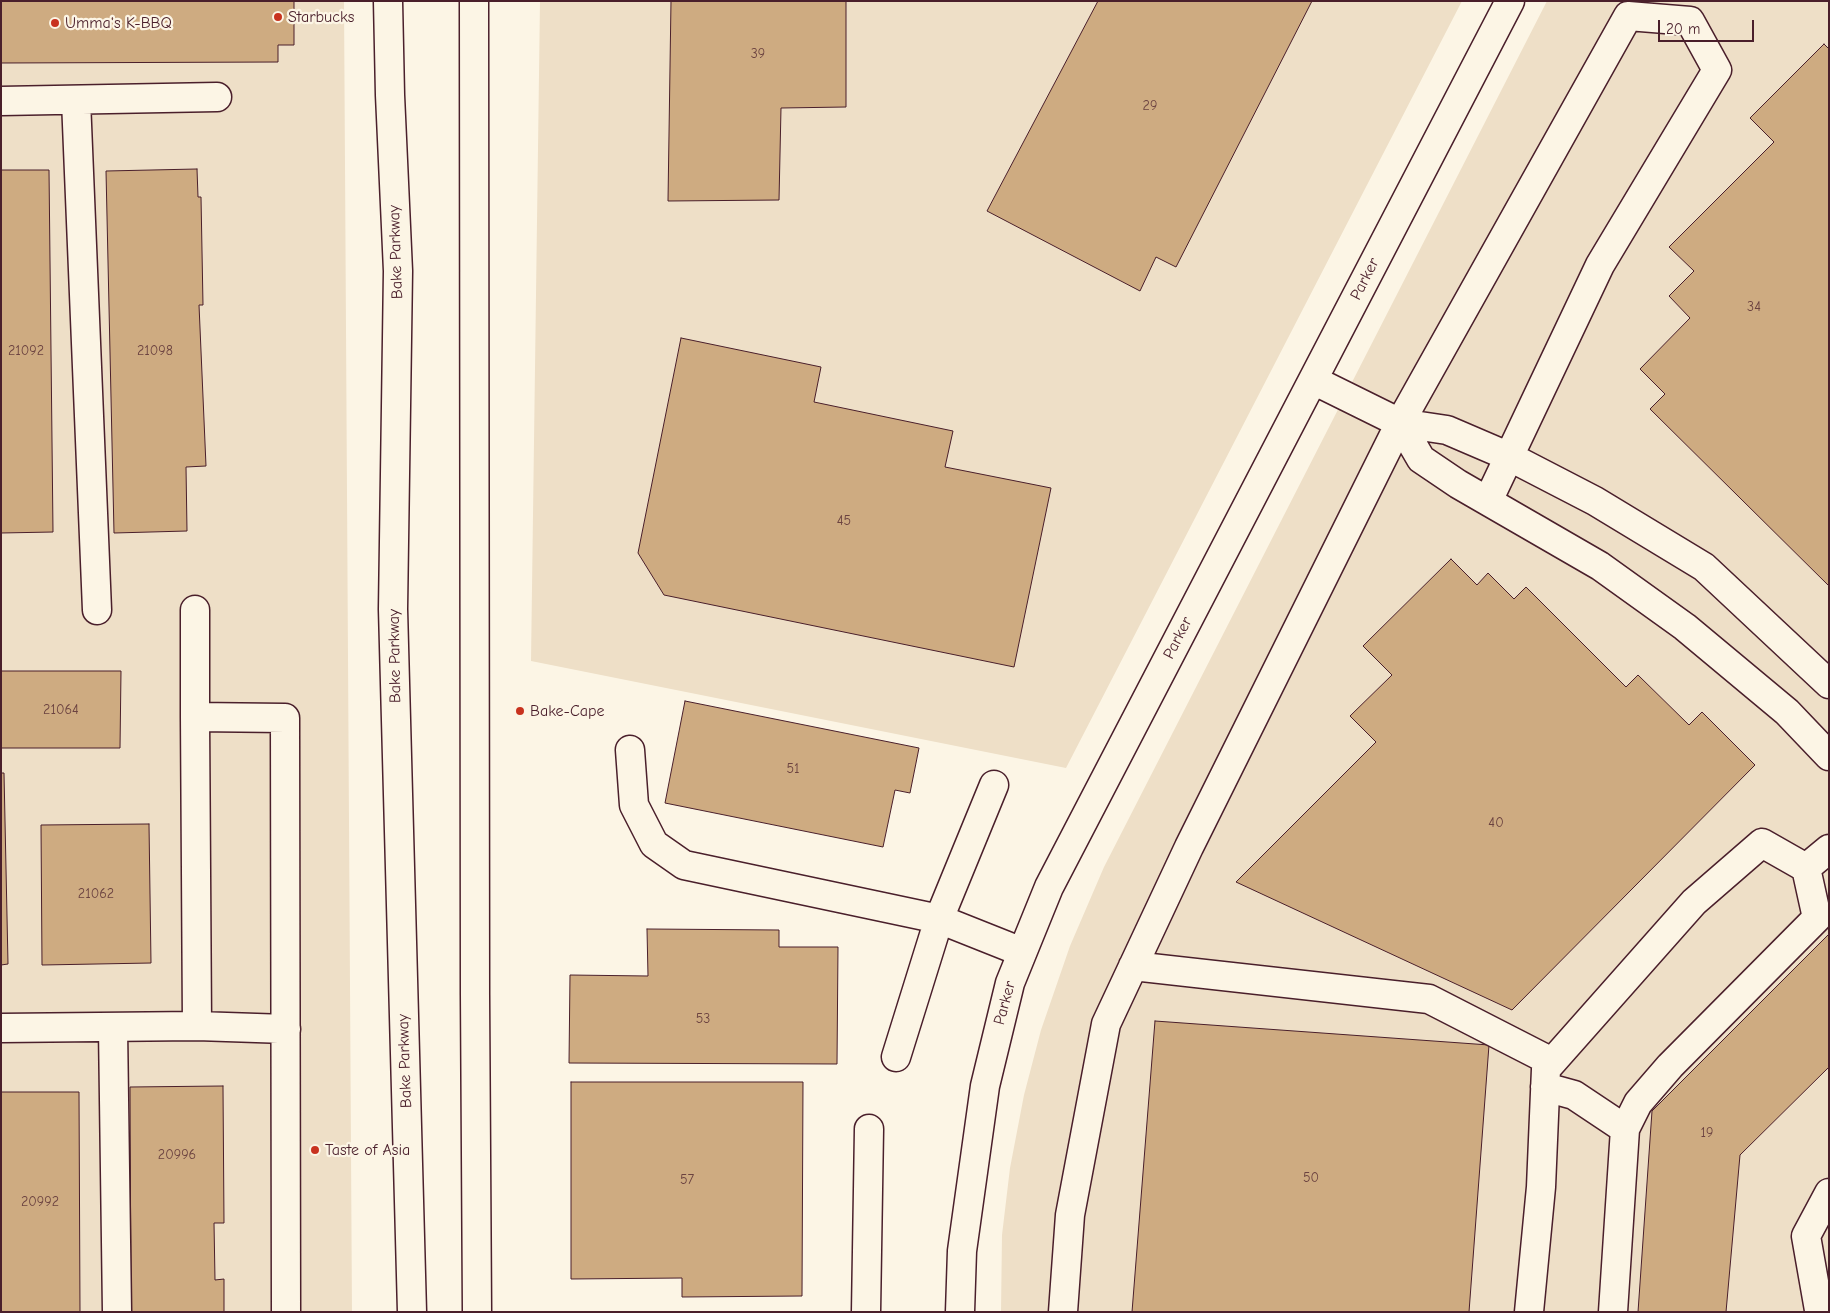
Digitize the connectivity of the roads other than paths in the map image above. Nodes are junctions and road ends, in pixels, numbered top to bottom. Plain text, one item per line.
1 (388, 1) edge
2 (474, 1) edge
3 (1510, 1) edge
4 (217, 97) dead end
5 (76, 100) junction
6 (1, 101) edge
7 (1313, 380) junction
8 (1400, 423) junction
9 (1510, 457) junction
10 (1488, 501) junction
11 (97, 610) dead end
12 (196, 610) dead end
13 (1829, 684) edge
14 (195, 717) junction
15 (630, 750) dead end
16 (1829, 756) edge
17 (994, 785) dead end
18 (1829, 849) edge
19 (1806, 868) junction
20 (939, 919) junction
21 (1022, 952) junction
22 (1133, 966) junction
23 (197, 1026) junction
24 (1, 1028) edge
25 (113, 1028) junction
26 (286, 1029) junction
27 (896, 1057) dead end
28 (1548, 1075) junction
29 (869, 1129) dead end
30 (1625, 1129) junction
31 (1829, 1193) edge
32 (117, 1312) edge
33 (286, 1312) edge
34 (412, 1312) edge
35 (477, 1312) edge
36 (866, 1312) edge
37 (960, 1312) edge
38 (1063, 1312) edge
39 (1529, 1312) edge
40 (1613, 1312) edge
41 (1821, 1312) edge

1 - 34 main road, Bake Parkway
2 - 35 main road
3 - 7 main road, Parker
4 - 5 main road
5 - 6 main road
5 - 11 main road
7 - 8 main road
7 - 21 main road, Parker
8 - 9 main road
8 - 9 main road
8 - 10 main road
8 - 22 main road
9 - 10 main road
9 - 13 main road
10 - 16 main road
12 - 14 main road
14 - 23 main road
14 - 26 main road
15 - 20 main road
17 - 20 main road
18 - 19 main road
19 - 28 main road
19 - 30 main road
20 - 21 main road
20 - 27 main road
21 - 37 main road, Parker
22 - 28 main road
22 - 38 main road
23 - 25 main road
23 - 26 main road
24 - 25 main road
25 - 32 main road
26 - 33 main road
28 - 30 main road
28 - 39 main road
29 - 36 main road
30 - 40 main road
31 - 41 main road

